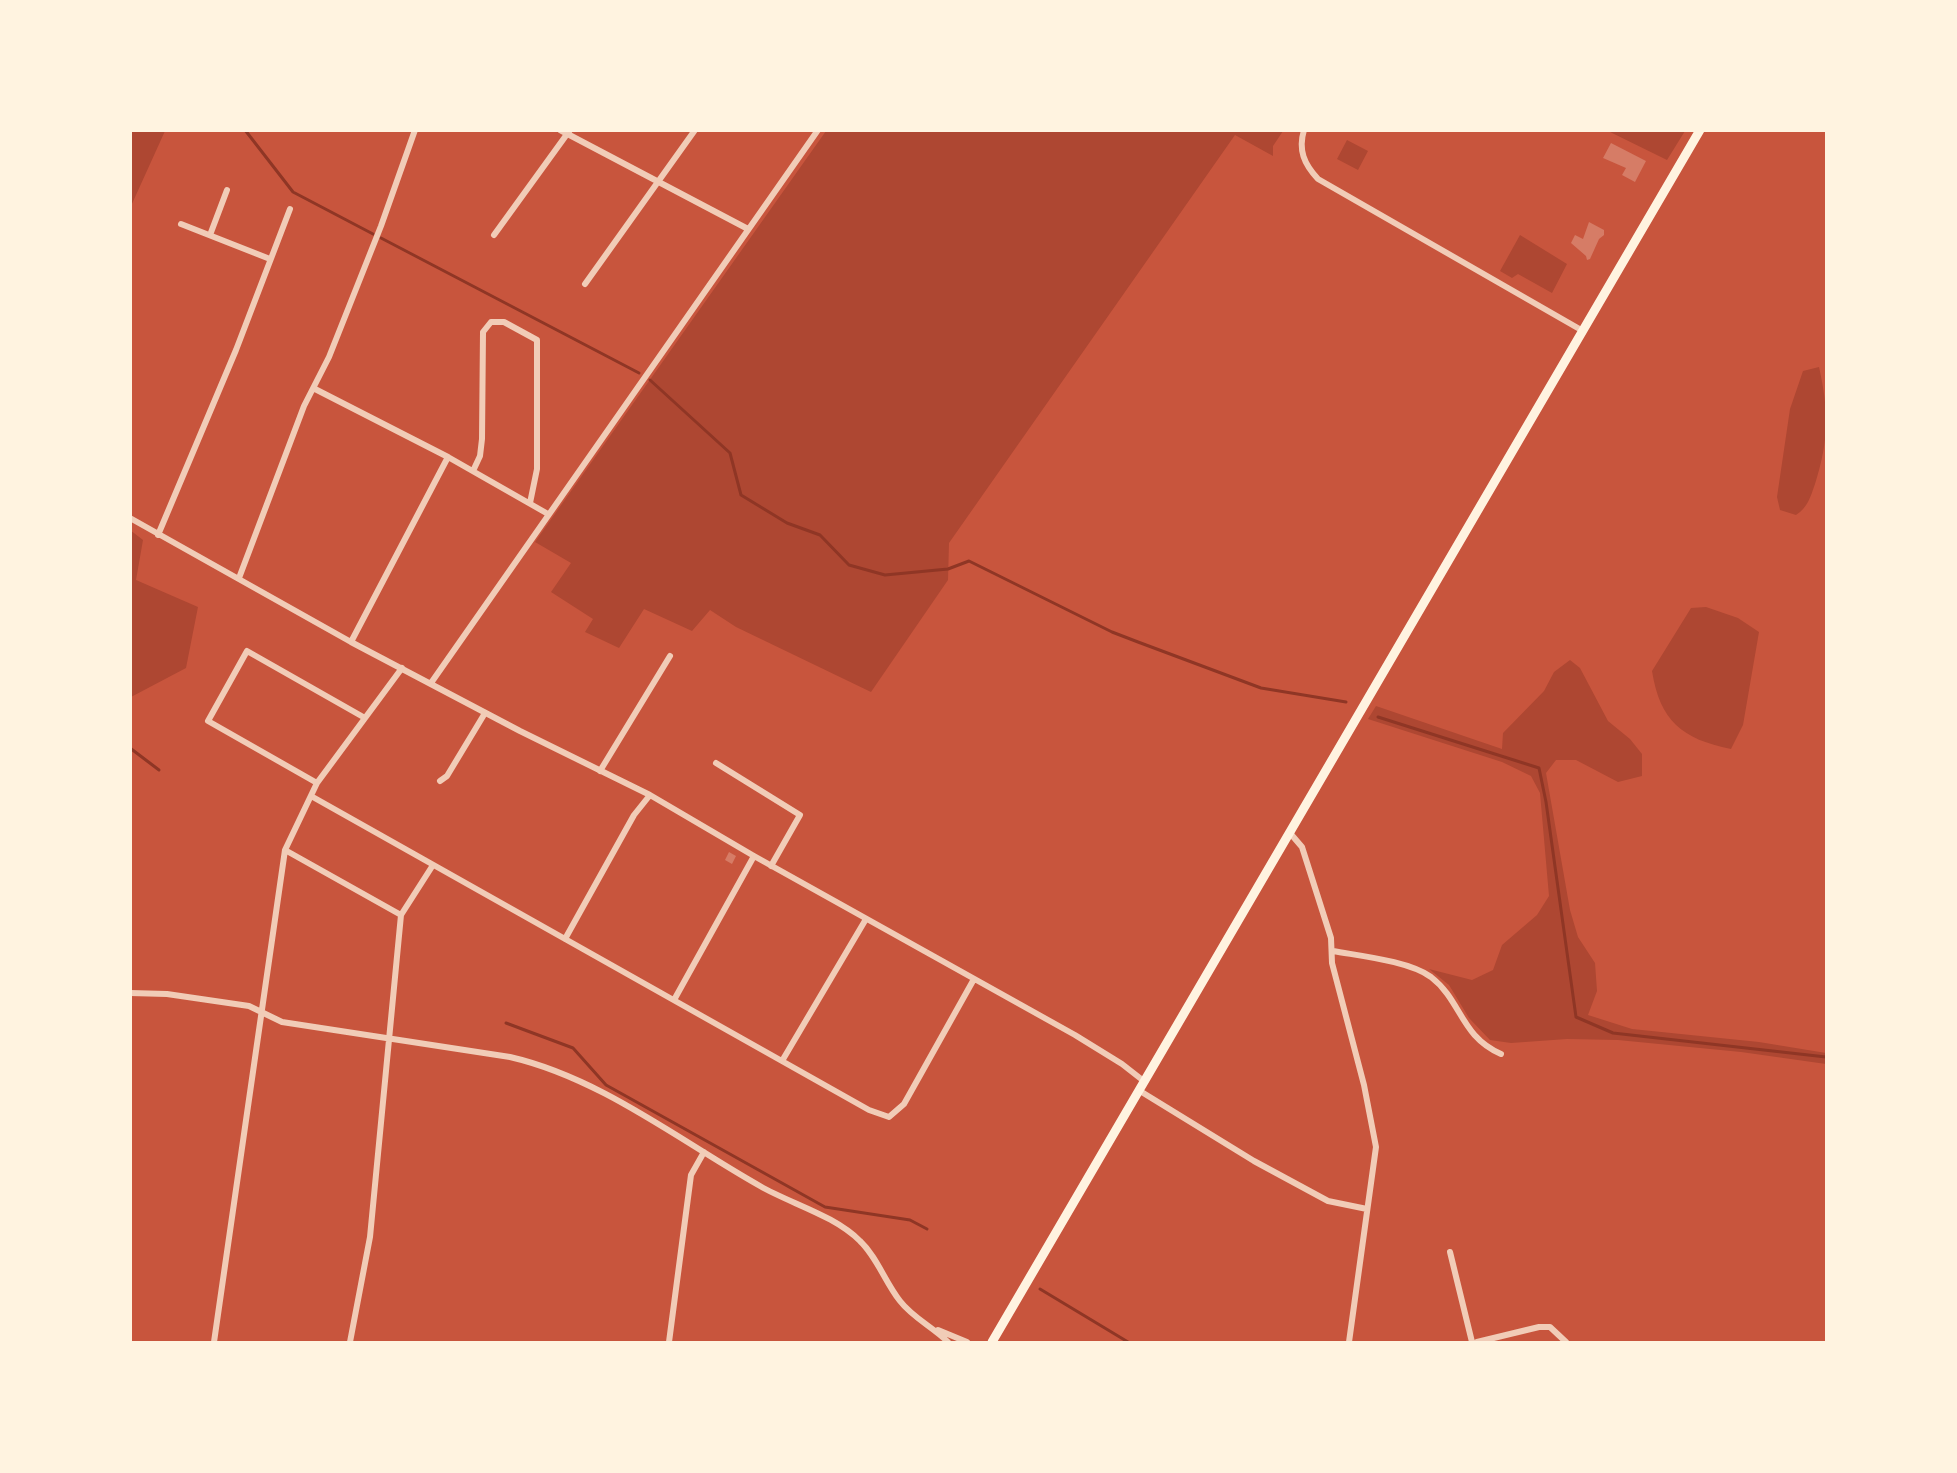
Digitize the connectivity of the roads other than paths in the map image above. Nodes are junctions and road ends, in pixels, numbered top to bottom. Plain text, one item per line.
1 (415, 130) edge
2 (560, 130) edge
3 (695, 130) edge
4 (818, 130) edge
5 (1304, 130) edge
6 (1700, 130) edge
7 (569, 132) edge
8 (657, 183) junction
9 (227, 190) dead end
10 (290, 209) dead end
11 (181, 224) dead end
12 (748, 229) junction
13 (210, 235) junction
14 (494, 235) dead end
15 (270, 258) junction
16 (585, 284) dead end
17 (1583, 331) junction
18 (315, 389) junction
19 (448, 457) junction
20 (473, 471) junction
21 (530, 503) junction
22 (548, 514) junction
23 (130, 518) edge
24 (158, 535) junction
25 (239, 578) junction
26 (351, 642) junction
27 (670, 656) dead end
28 (402, 668) junction
29 (431, 683) junction
30 (485, 713) junction
31 (364, 718) junction
32 (716, 764) dead end
33 (600, 771) junction
34 (440, 781) dead end
35 (317, 783) junction
36 (650, 795) junction
37 (311, 796) junction
38 (1290, 833) junction
39 (285, 850) junction
40 (754, 856) junction
41 (433, 865) junction
42 (771, 866) junction
43 (401, 915) junction
44 (866, 919) junction
45 (565, 939) junction
46 (1333, 951) junction
47 (974, 979) junction
48 (130, 993) edge
49 (674, 1000) junction
50 (260, 1010) junction
51 (388, 1039) junction
52 (1501, 1054) dead end
53 (782, 1061) junction
54 (1142, 1087) junction
55 (704, 1152) junction
56 (1367, 1209) junction
57 (1450, 1252) dead end
58 (935, 1329) junction
59 (214, 1342) edge
60 (350, 1342) edge
61 (669, 1342) edge
62 (948, 1342) edge
63 (967, 1342) edge
64 (992, 1342) edge
65 (1349, 1342) edge
66 (1472, 1342) edge
67 (1477, 1342) edge
68 (1566, 1342) edge

1 - 18 street
2 - 7 street
3 - 8 street
4 - 12 street
5 - 17 street
6 - 17 main road
7 - 8 street
7 - 14 street
8 - 12 street
8 - 16 street
9 - 13 street
10 - 15 street
11 - 13 street
12 - 22 street
13 - 15 street
15 - 24 street
17 - 38 main road
18 - 19 street
18 - 25 street
19 - 20 street
19 - 26 street
20 - 21 street
20 - 21 street
21 - 22 street
22 - 29 street
23 - 24 street
24 - 25 street
25 - 26 street
26 - 28 street
27 - 33 street
28 - 29 street
28 - 31 street
29 - 30 street
30 - 33 street
30 - 34 street
31 - 35 street
31 - 35 street
32 - 42 street
33 - 36 street
35 - 37 street
36 - 40 street
36 - 45 street
37 - 39 street
37 - 41 street
38 - 46 street
38 - 54 main road
39 - 43 street
39 - 50 street
40 - 42 street
40 - 49 street
41 - 43 street
41 - 45 street
42 - 44 street
43 - 51 street
44 - 47 street
44 - 53 street
45 - 49 street
46 - 52 street
46 - 56 street
47 - 53 street
47 - 54 street
48 - 50 street
49 - 53 street
50 - 51 street
50 - 59 street
51 - 55 street
51 - 60 street
54 - 56 street
54 - 64 main road
55 - 58 street
55 - 61 street
56 - 65 street
57 - 66 street
58 - 62 street
58 - 63 street
67 - 68 street

